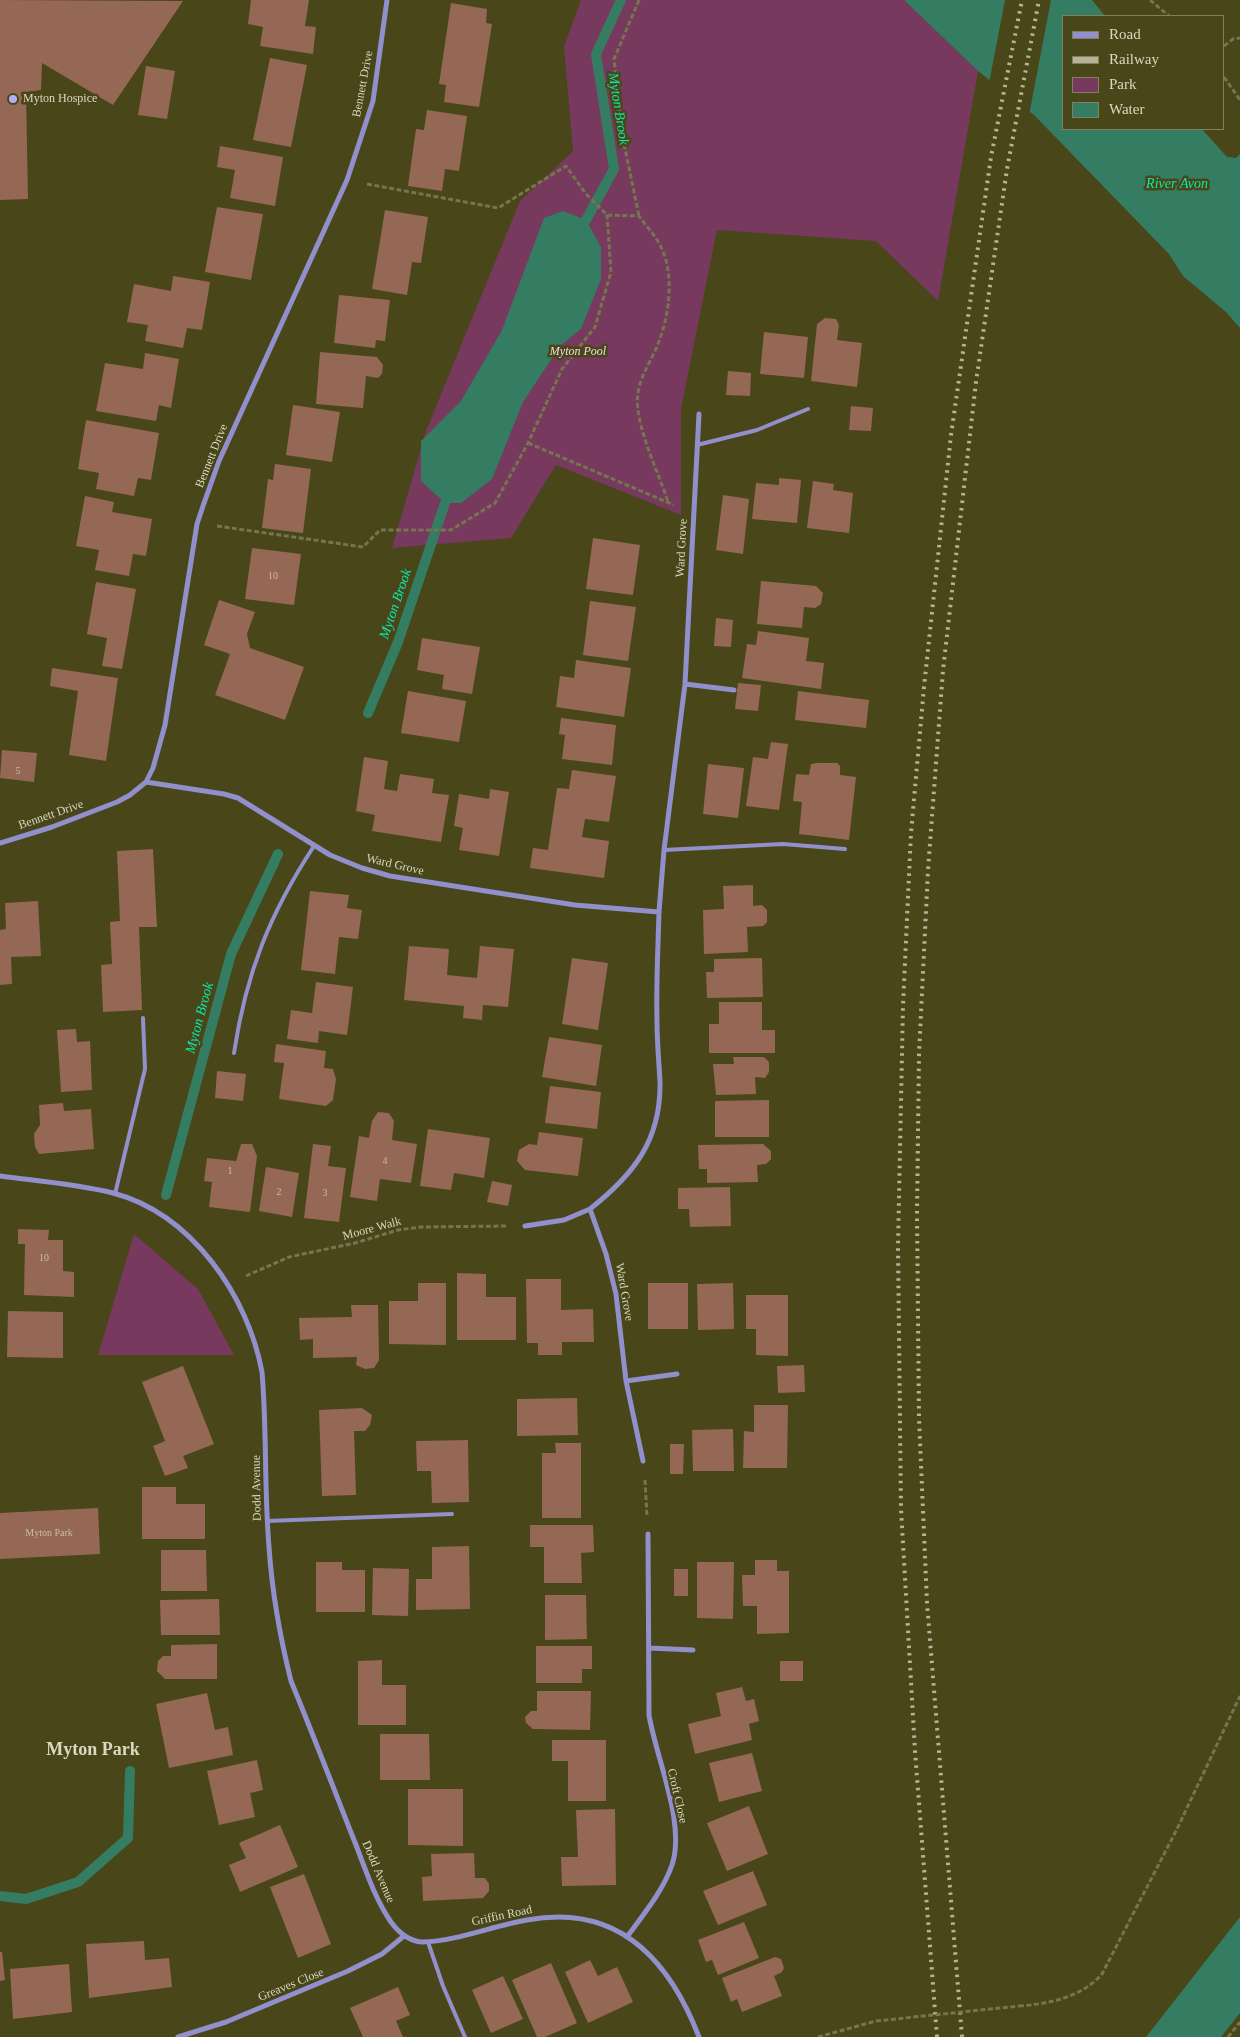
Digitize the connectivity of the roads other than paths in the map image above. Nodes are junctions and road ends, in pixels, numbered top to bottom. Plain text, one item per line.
1 (387, 0) edge
2 (808, 409) dead end
3 (699, 414) dead end
4 (697, 445) junction
5 (685, 684) junction
6 (734, 690) dead end
7 (146, 782) junction
8 (0, 843) edge
9 (314, 846) junction
10 (845, 849) dead end
11 (664, 850) junction
12 (659, 912) junction
13 (143, 1018) dead end
14 (234, 1053) dead end
15 (0, 1176) edge
16 (115, 1194) junction
17 (590, 1209) junction
18 (525, 1226) road end
19 (677, 1374) dead end
20 (626, 1381) junction
21 (643, 1461) road end
22 (452, 1514) dead end
23 (267, 1520) junction
24 (648, 1534) road end
25 (648, 1648) junction
26 (693, 1650) dead end
27 (404, 1936) junction
28 (627, 1937) junction
29 (428, 1942) junction
30 (178, 2037) edge
31 (465, 2037) edge
32 (699, 2037) edge

1 - 7 street, Bennett Drive
2 - 4 lane
3 - 4 street, Ward Grove
4 - 5 street, Ward Grove
5 - 6 street
5 - 11 street, Ward Grove
7 - 8 street, Bennett Drive
7 - 9 street, Ward Grove
9 - 12 street, Ward Grove
9 - 14 lane
10 - 11 lane
11 - 12 street, Ward Grove
12 - 17 street, Ward Grove
13 - 16 lane
15 - 16 street, Dodd Avenue
16 - 23 street, Dodd Avenue
17 - 18 street, Ward Grove
17 - 20 street, Ward Grove
19 - 20 street
20 - 21 street, Ward Grove
22 - 23 lane
23 - 27 street, Dodd Avenue
24 - 25 street, Croft Close
25 - 26 street
25 - 28 street, Croft Close
27 - 29 street, Griffin Road
27 - 30 street, Greaves Close
28 - 29 street, Griffin Road
28 - 32 street, Griffin Road
29 - 31 lane

